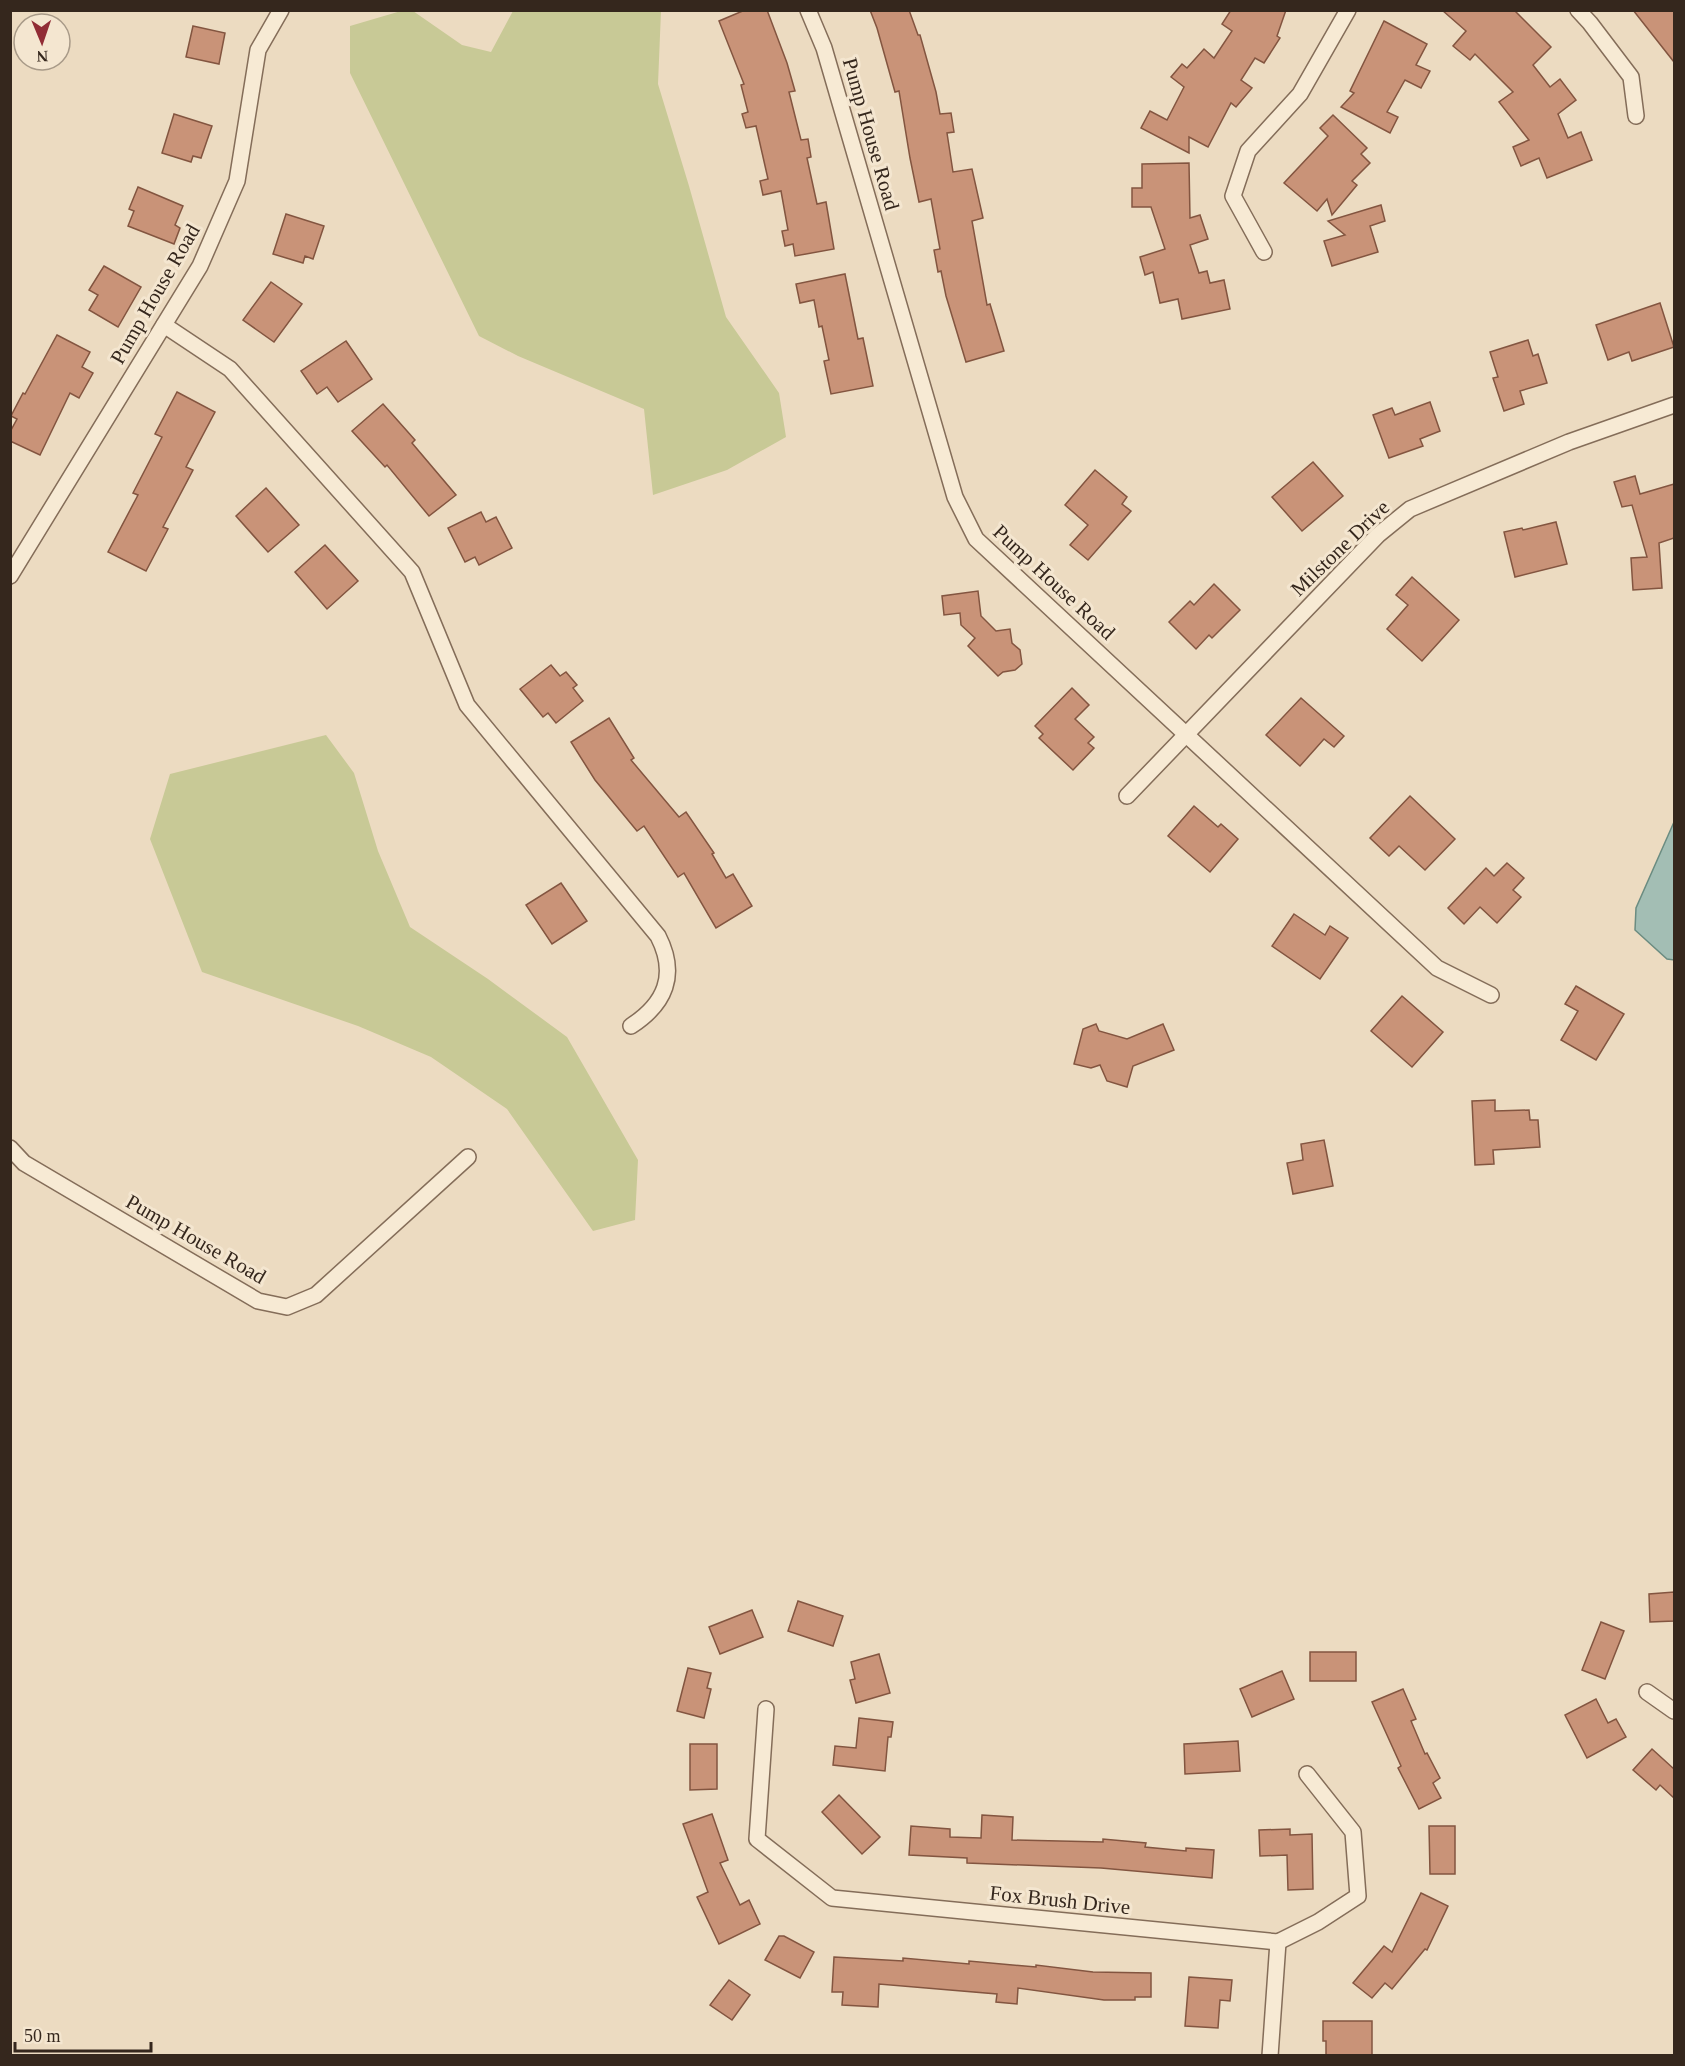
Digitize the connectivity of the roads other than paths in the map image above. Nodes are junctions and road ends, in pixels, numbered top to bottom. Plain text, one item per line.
1 (281, 10) edge
2 (808, 10) edge
3 (1348, 10) edge
4 (1578, 10) edge
5 (1636, 116) dead end
6 (1264, 252) dead end
7 (164, 325) junction
8 (1674, 405) edge
9 (10, 576) edge
10 (1186, 735) junction
11 (1128, 796) dead end
12 (1491, 995) dead end
13 (631, 1026) dead end
14 (10, 1148) edge
15 (468, 1157) dead end
16 (1647, 1692) dead end
17 (766, 1709) dead end
18 (1674, 1711) edge
19 (1307, 1774) dead end
20 (1278, 1942) junction
21 (1270, 2055) edge

1 - 7 street, Pump House Road
2 - 10 street, Pump House Road
3 - 6 street
4 - 5 street
7 - 9 street, Pump House Road
7 - 13 street
8 - 10 street, Milstone Drive
10 - 11 street, Milstone Drive
10 - 12 street, Pump House Road
14 - 15 street, Pump House Road
16 - 18 street
17 - 20 street, Fox Brush Drive
19 - 20 street
20 - 21 street

